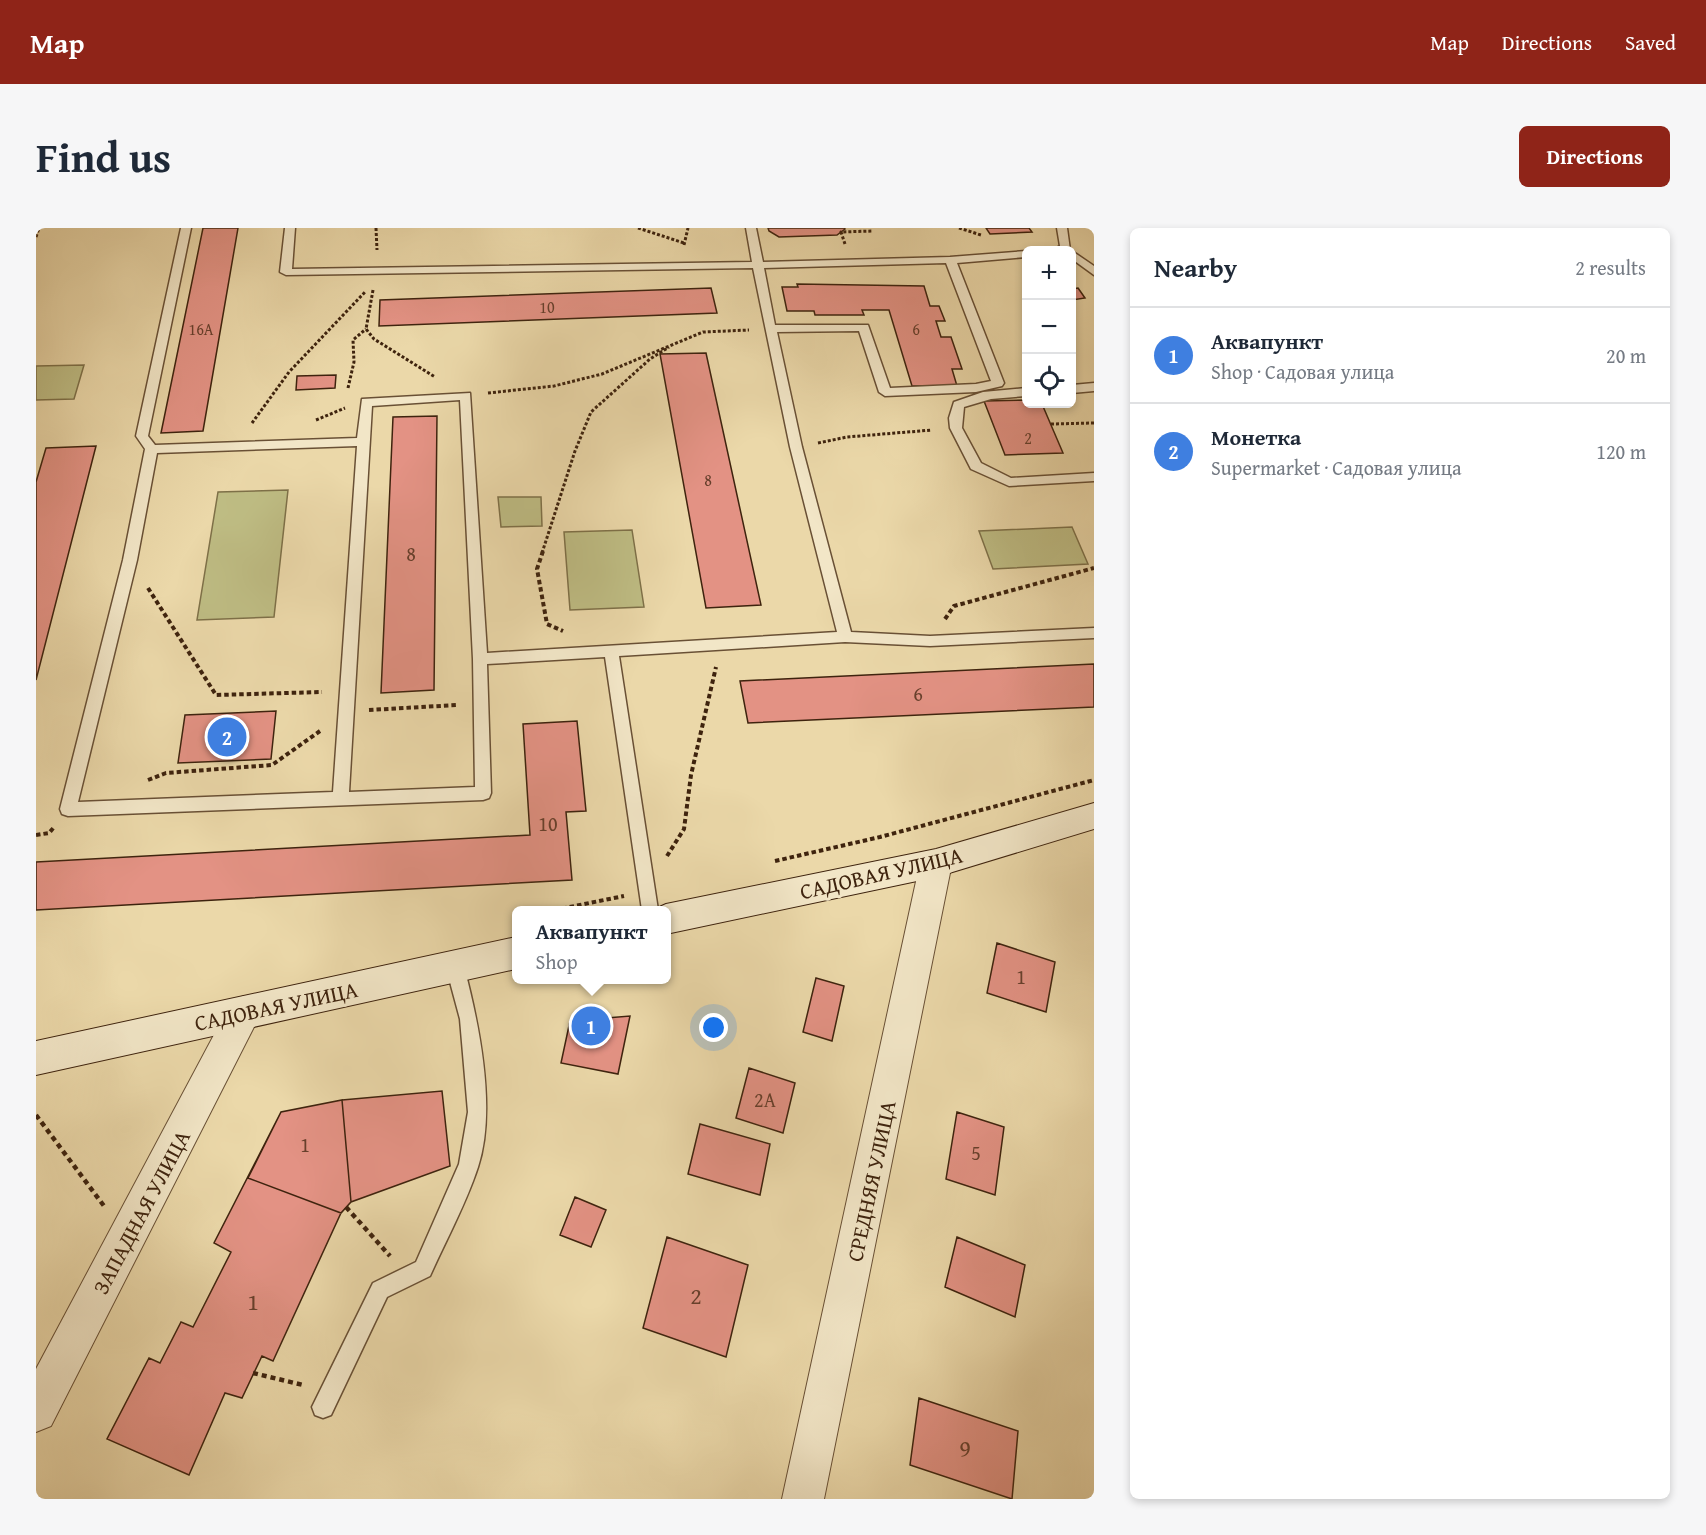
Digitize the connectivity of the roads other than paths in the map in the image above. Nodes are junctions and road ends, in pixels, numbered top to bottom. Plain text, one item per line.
1 (186, 228) edge
2 (290, 228) edge
3 (751, 228) edge
4 (1062, 228) edge
5 (1064, 246) edge
6 (1022, 254) edge
7 (1076, 259) edge
8 (950, 261) junction
9 (760, 265) junction
10 (1094, 272) edge
11 (770, 329) junction
12 (1094, 387) edge
13 (1076, 389) edge
14 (1022, 392) edge
15 (364, 442) junction
16 (151, 449) junction
17 (1094, 477) edge
18 (1094, 633) edge
19 (846, 637) junction
20 (611, 651) junction
21 (480, 659) junction
22 (341, 798) junction
23 (1094, 816) edge
24 (936, 863) junction
25 (649, 906) edge
26 (671, 919) edge
27 (512, 955) edge
28 (455, 967) junction
29 (244, 1012) junction
30 (36, 1058) edge
31 (327, 1399) road end
32 (36, 1411) edge
33 (803, 1499) edge

1 - 16 lane
2 - 9 lane
3 - 9 lane
4 - 5 lane
6 - 8 lane
7 - 10 lane
8 - 9 lane
8 - 11 lane
9 - 11 lane
11 - 19 lane
12 - 13 lane
14 - 17 lane
15 - 16 lane
15 - 21 lane
15 - 22 lane
16 - 22 lane
18 - 19 lane
19 - 20 lane
20 - 21 lane
20 - 25 lane
21 - 22 lane
23 - 24 main road, САДОВАЯ УЛИЦА
24 - 26 main road, САДОВАЯ УЛИЦА
24 - 33 street, СРЕДНЯЯ УЛИЦА
27 - 28 main road, САДОВАЯ УЛИЦА
28 - 29 main road, САДОВАЯ УЛИЦА
28 - 31 lane
29 - 30 main road, САДОВАЯ УЛИЦА
29 - 32 street, ЗАПАДНАЯ УЛИЦА

